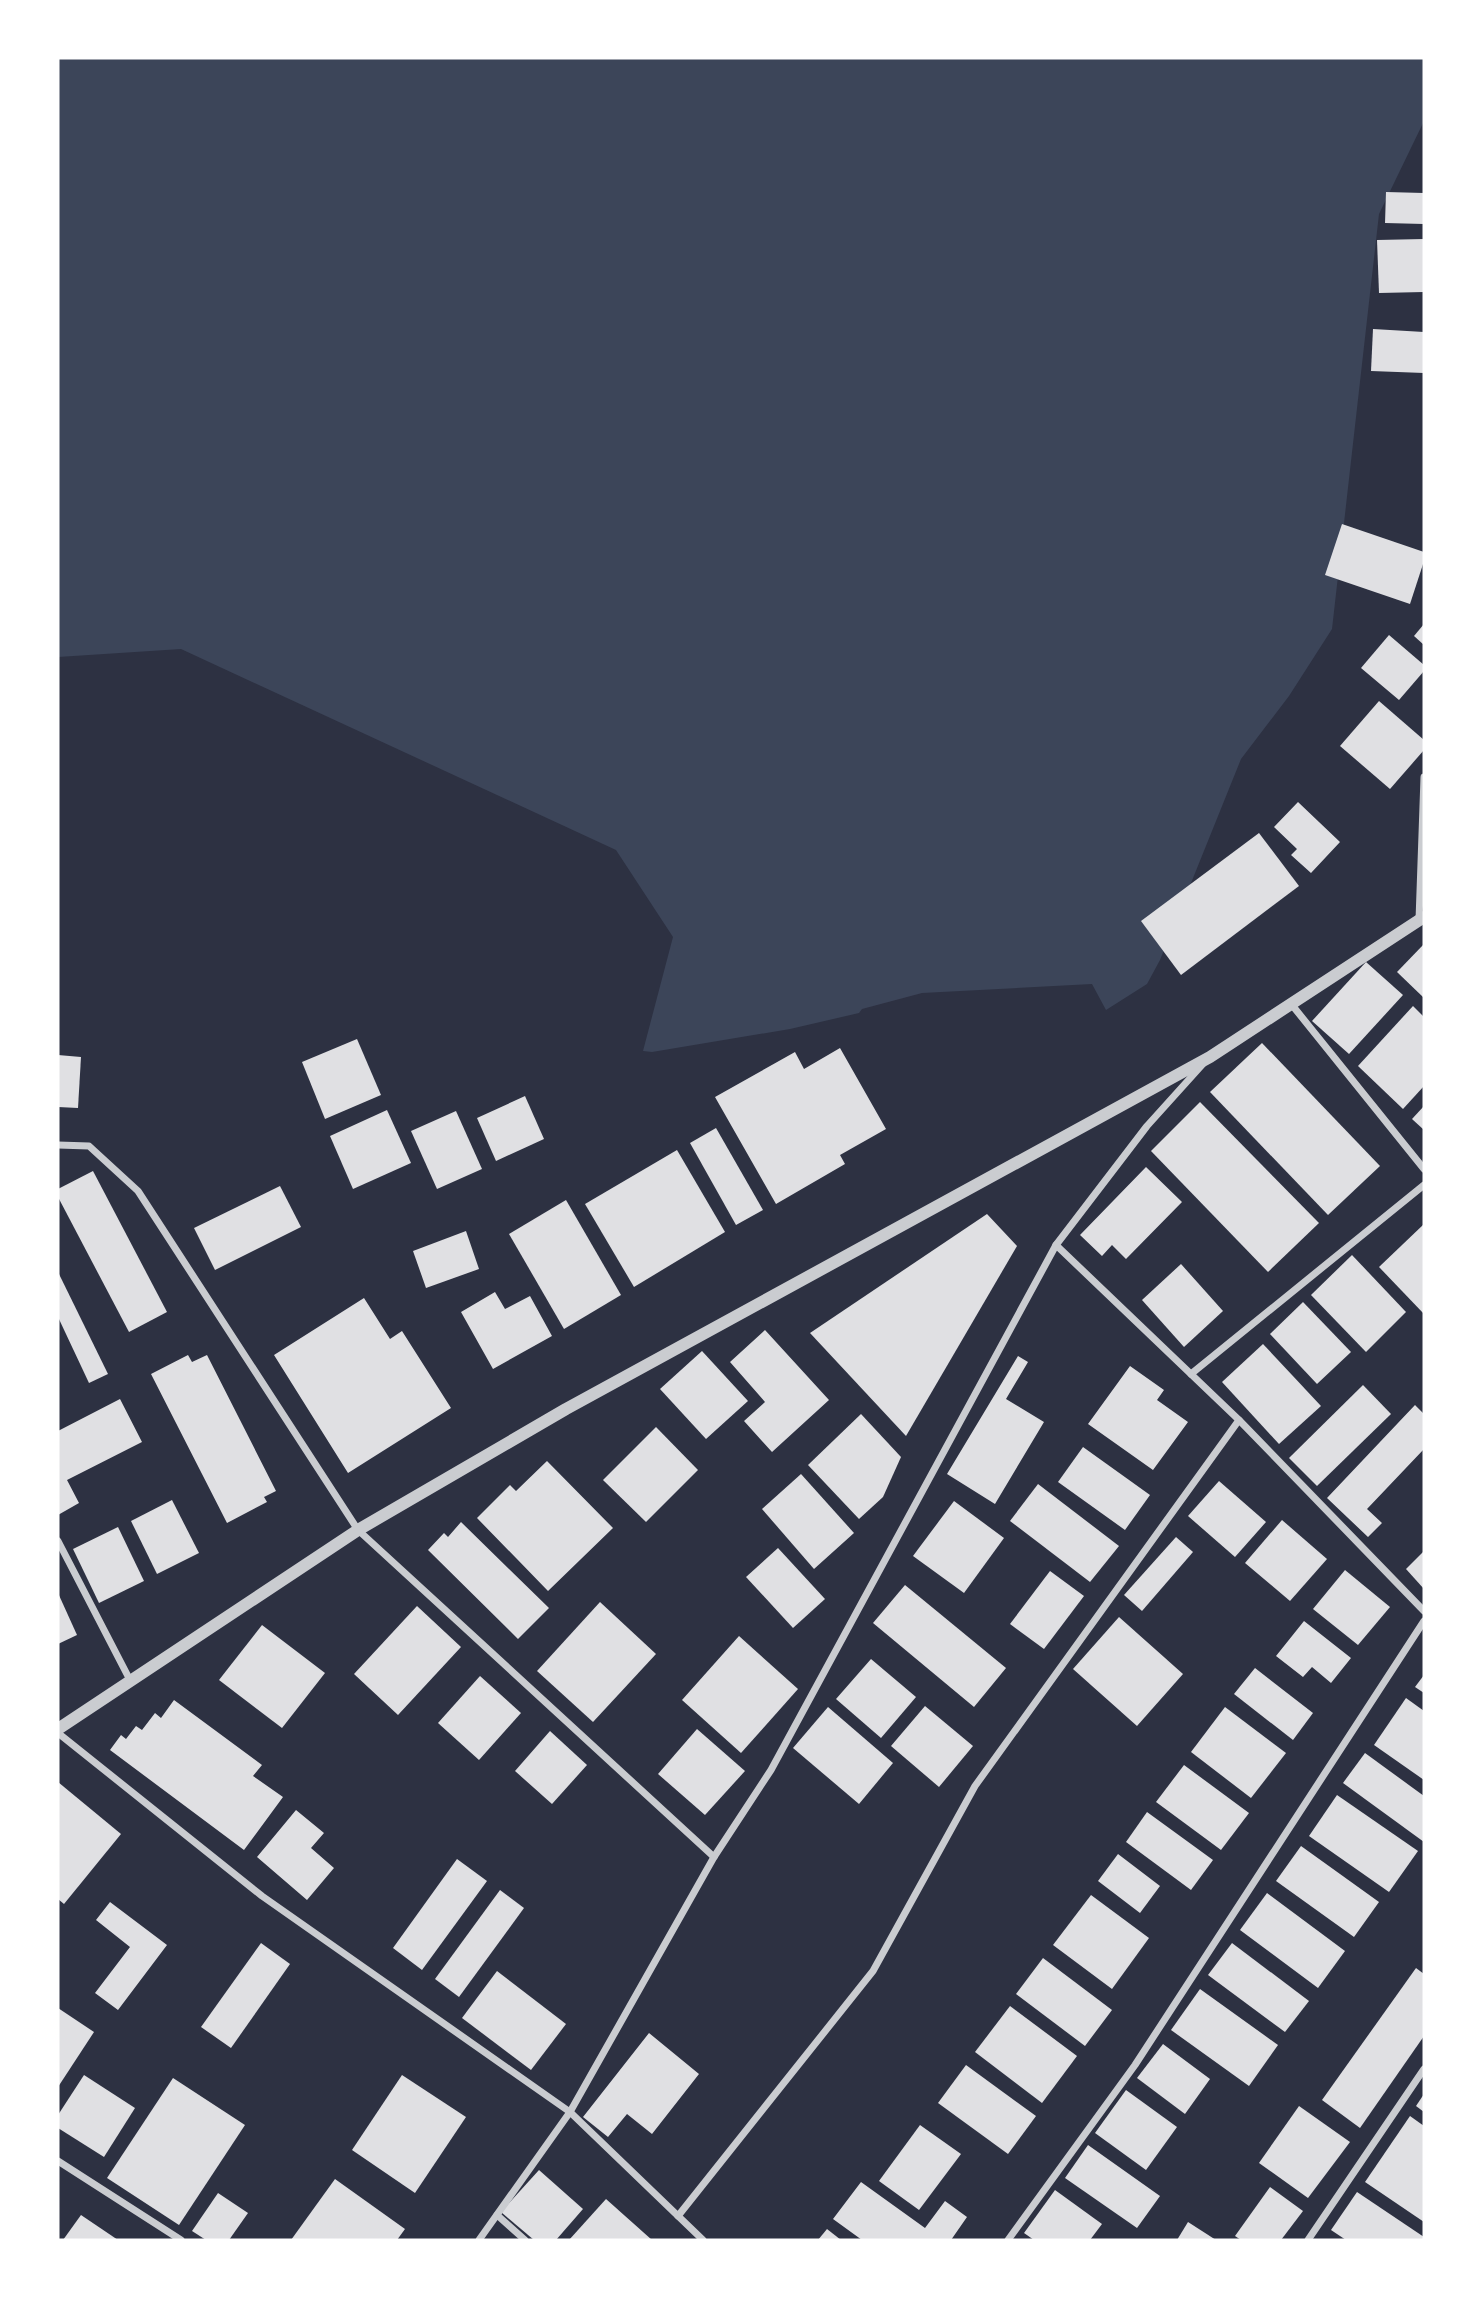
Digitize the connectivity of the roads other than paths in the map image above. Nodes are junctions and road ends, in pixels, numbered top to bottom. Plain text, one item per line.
1 (1424, 778) edge
2 (1422, 919) edge
3 (1292, 1005) junction
4 (1210, 1057) junction
5 (58, 1145) edge
6 (1424, 1169) edge
7 (1424, 1185) edge
8 (1056, 1245) junction
9 (1191, 1374) junction
10 (1239, 1420) junction
11 (358, 1530) junction
12 (58, 1541) edge
13 (1424, 1611) edge
14 (1424, 1621) edge
15 (131, 1682) junction
16 (58, 1731) edge
17 (714, 1857) junction
18 (1424, 2068) edge
19 (570, 2112) junction
20 (58, 2161) edge
21 (497, 2215) junction
22 (678, 2216) junction
23 (181, 2240) edge
24 (479, 2240) edge
25 (525, 2240) edge
26 (703, 2240) edge
27 (1008, 2240) edge
28 (1308, 2240) edge

1 - 2 street
2 - 3 street
3 - 4 street
3 - 6 street
4 - 8 street
4 - 11 street
5 - 11 street
7 - 9 street
8 - 9 street
8 - 17 street
9 - 10 street
10 - 13 street
10 - 22 street
11 - 15 street
11 - 17 street
12 - 15 street
14 - 27 street
15 - 16 street
16 - 19 street
17 - 19 street
18 - 28 street
19 - 21 street
19 - 22 street
20 - 23 street
21 - 24 street
21 - 25 street
22 - 26 street

